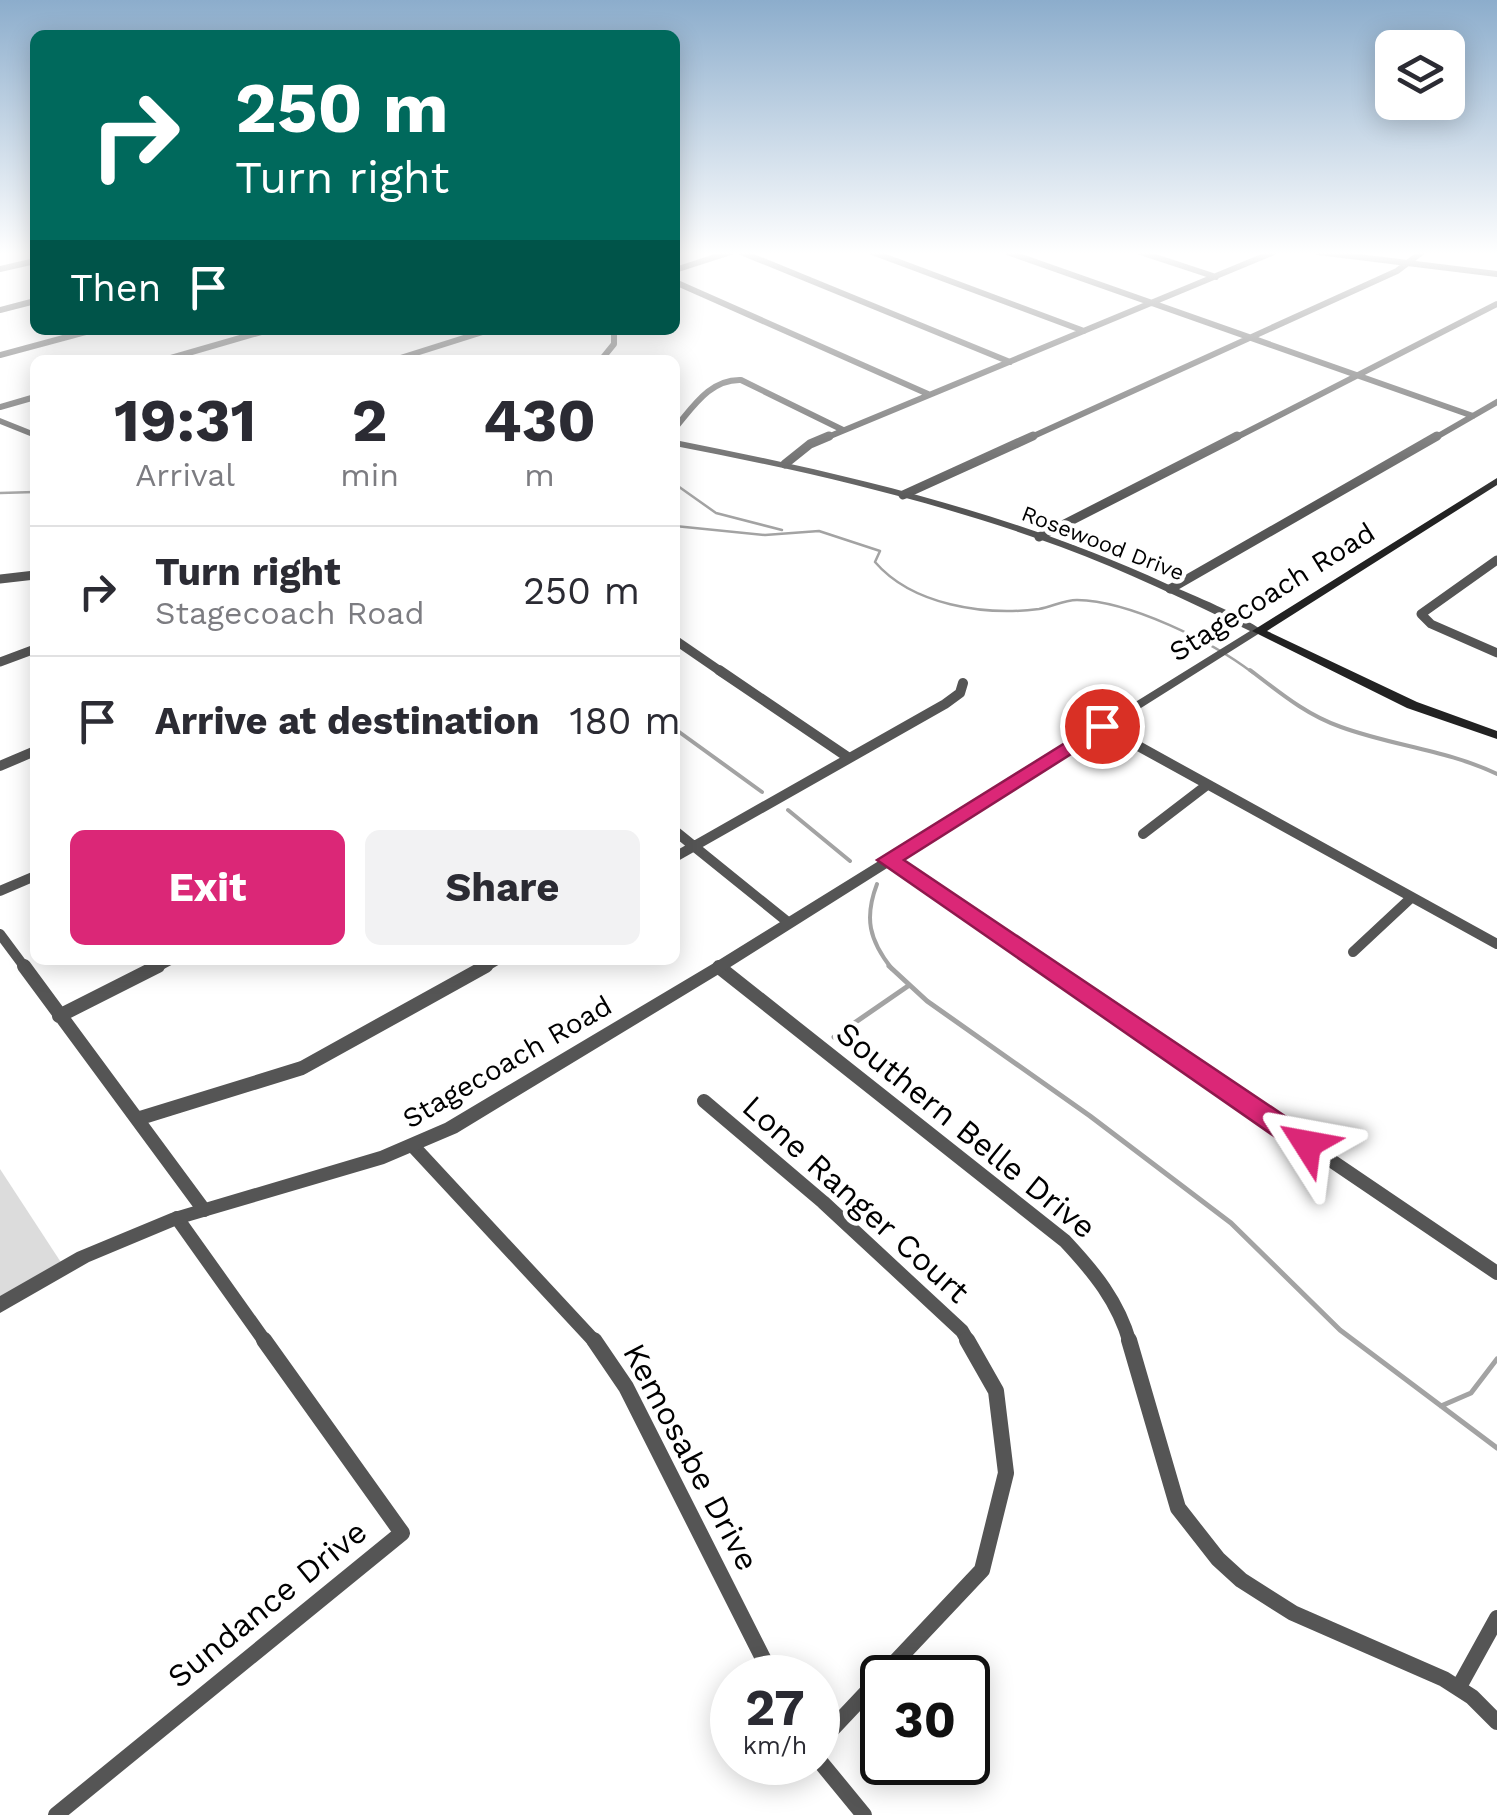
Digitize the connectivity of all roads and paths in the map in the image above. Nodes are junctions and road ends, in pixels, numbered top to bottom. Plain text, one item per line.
1 (67, 337) edge
2 (239, 337) edge
3 (468, 337) edge
4 (799, 337) edge
5 (948, 337) edge
6 (1072, 337) edge
7 (1246, 337) edge
8 (1253, 337) edge
9 (1432, 337) edge
10 (1250, 338) junction
11 (0, 355) edge
12 (180, 355) edge
13 (410, 355) edge
14 (1010, 362) junction
15 (1356, 375) junction
16 (928, 394) junction
17 (30, 398) edge
18 (1497, 402) edge
19 (0, 407) edge
20 (1473, 416) junction
21 (0, 421) edge
22 (680, 423) edge
23 (844, 430) junction
24 (30, 433) edge
25 (680, 444) edge
26 (785, 464) junction
27 (1497, 481) edge
28 (902, 495) junction
29 (1039, 537) junction
30 (1497, 560) edge
31 (30, 576) edge
32 (0, 579) edge
33 (1170, 590) junction
34 (1258, 631) junction
35 (1244, 640) joint
36 (680, 643) edge
37 (30, 651) edge
38 (1497, 653) edge
39 (0, 662) edge
40 (963, 684) dead end
41 (1102, 726) junction
42 (1497, 734) edge
43 (30, 754) edge
44 (849, 758) junction
45 (0, 766) edge
46 (1207, 785) junction
47 (1143, 834) dead end
48 (680, 835) edge
49 (694, 846) junction
50 (680, 855) edge
51 (888, 860) junction
52 (30, 878) edge
53 (0, 892) edge
54 (1412, 897) junction
55 (788, 923) junction
56 (0, 934) edge
57 (1497, 944) edge
58 (1354, 952) dead end
59 (160, 965) edge
60 (487, 965) edge
61 (719, 966) junction
62 (59, 1016) junction
63 (704, 1101) dead end
64 (137, 1119) junction
65 (413, 1146) junction
66 (204, 1210) junction
67 (177, 1218) junction
68 (1497, 1274) edge
69 (0, 1305) edge
70 (1497, 1618) edge
71 (761, 1655) edge
72 (1460, 1685) junction
73 (840, 1721) edge
74 (1497, 1722) edge
75 (839, 1785) edge
76 (56, 1815) edge
77 (864, 1815) edge

1 - 11 street
2 - 12 street
3 - 13 street
4 - 16 street
5 - 14 street
6 - 14 street
7 - 10 street
8 - 10 street
9 - 15 street
10 - 15 street
10 - 28 street
14 - 16 street
15 - 20 street
15 - 29 street
16 - 23 street
17 - 19 street
18 - 20 street
20 - 33 street
21 - 24 street
22 - 23 street
23 - 26 street
25 - 26 street, Rosewood Drive
26 - 28 street, Rosewood Drive
27 - 34 main road, Stagecoach Road
28 - 29 street, Rosewood Drive
29 - 33 street, Rosewood Drive
30 - 38 street
31 - 32 street
33 - 34 street, Rosewood Drive
34 - 35 street, Stagecoach Road
34 - 42 main road, Rosewood Drive
35 - 41 street, Stagecoach Road
36 - 44 street
37 - 39 street
40 - 44 street
41 - 46 street
41 - 51 street, Stagecoach Road
43 - 45 street
44 - 49 street
46 - 47 street
46 - 54 street
48 - 49 street
49 - 50 street
49 - 55 street
51 - 55 street, Stagecoach Road
51 - 68 street
52 - 53 street
54 - 57 street
54 - 58 street
55 - 61 street, Stagecoach Road
56 - 62 street
59 - 62 street
60 - 64 street
61 - 65 street, Stagecoach Road
61 - 72 street, Southern Belle Drive
62 - 64 street
63 - 73 street, Lone Ranger Court
64 - 66 street
65 - 66 street, Stagecoach Road
65 - 71 street, Kemosabe Drive
66 - 67 street, Stagecoach Road
67 - 69 street, Stagecoach Road
67 - 76 street, Sundance Drive
70 - 72 street
72 - 74 street, Southern Belle Drive
75 - 77 street

